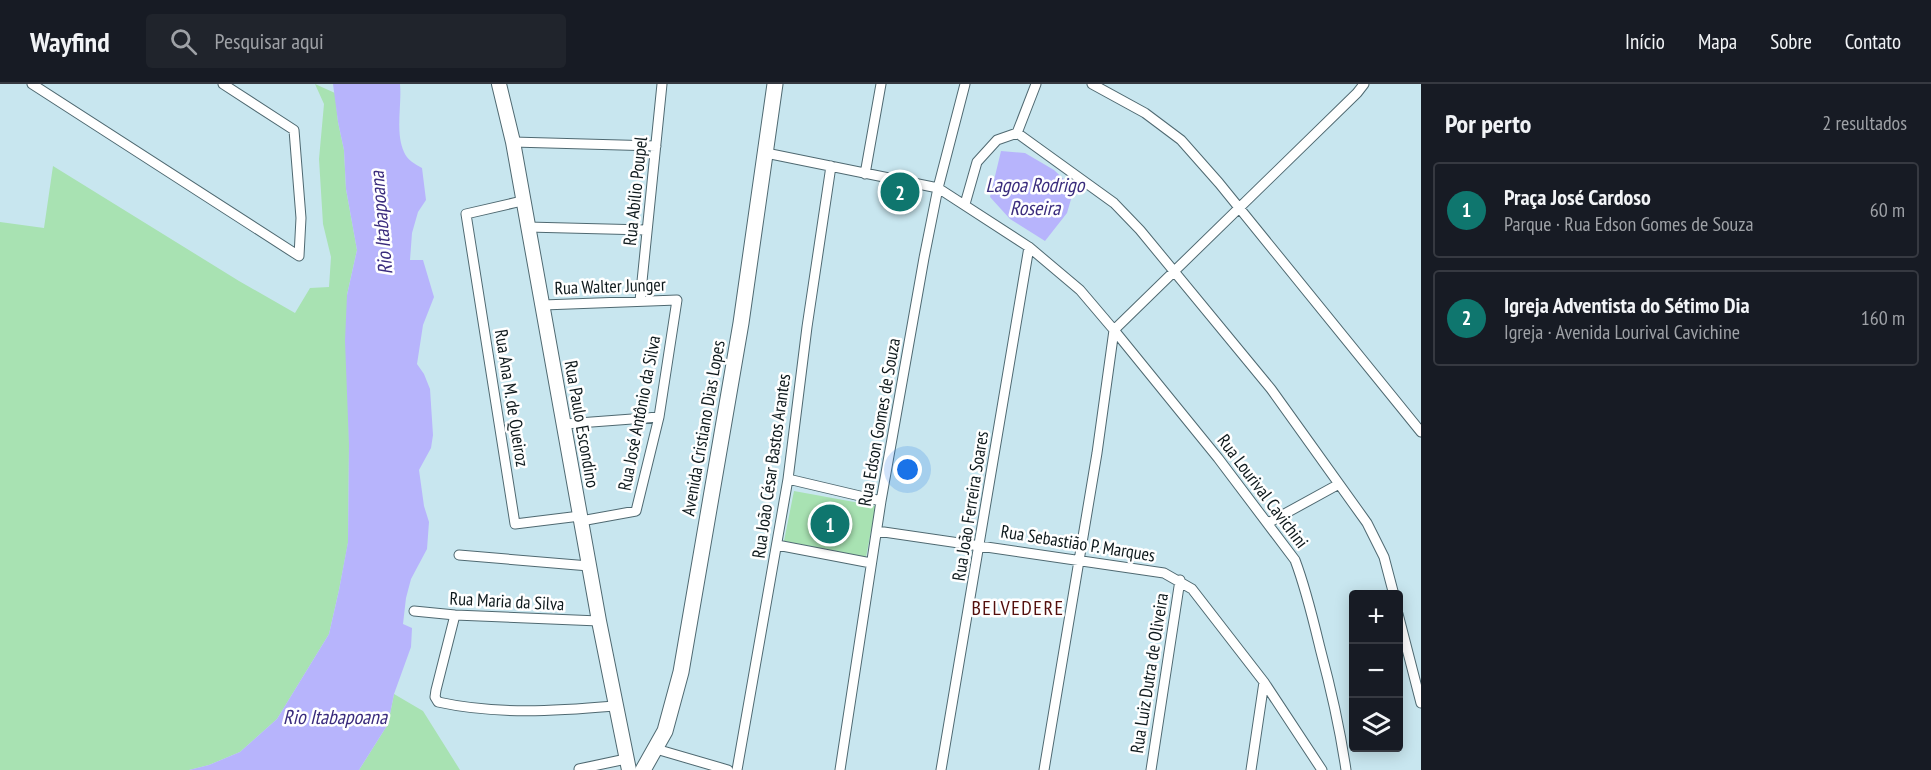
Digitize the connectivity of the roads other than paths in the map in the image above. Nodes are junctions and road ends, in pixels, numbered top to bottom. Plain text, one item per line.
1 (32, 84) edge
2 (223, 84) edge
3 (499, 84) edge
4 (662, 84) edge
5 (775, 84) edge
6 (880, 84) edge
7 (965, 84) edge
8 (1036, 84) edge
9 (1092, 84) edge
10 (1364, 84) edge
11 (1017, 133) junction
12 (513, 142) junction
13 (656, 146) junction
14 (766, 153) junction
15 (831, 166) junction
16 (865, 174) junction
17 (938, 188) junction
18 (522, 201) junction
19 (965, 204) junction
20 (1239, 208) junction
21 (527, 227) junction
22 (646, 230) junction
23 (1029, 247) junction
24 (1174, 271) junction
25 (677, 300) joint
26 (640, 301) junction
27 (543, 305) junction
28 (1114, 330) junction
29 (659, 417) junction
30 (565, 424) junction
31 (1421, 432) edge
32 (788, 479) junction
33 (1339, 484) junction
34 (881, 501) junction
35 (580, 518) junction
36 (1268, 524) junction
37 (877, 531) junction
38 (777, 545) junction
39 (980, 545) junction
40 (459, 555) dead end
41 (1080, 561) junction
42 (871, 563) junction
43 (590, 566) junction
44 (1180, 580) junction
45 (1393, 590) edge
46 (414, 611) dead end
47 (455, 615) junction
48 (599, 621) junction
49 (1403, 633) edge
50 (1264, 682) junction
51 (1421, 703) edge
52 (615, 706) junction
53 (656, 749) junction
54 (628, 765) edge
55 (579, 769) edge
56 (643, 770) edge
57 (728, 770) edge
58 (737, 770) edge
59 (840, 770) edge
60 (941, 770) edge
61 (1044, 770) edge
62 (1151, 770) edge
63 (1251, 770) edge
64 (1322, 770) edge
65 (1346, 770) edge

1 - 2 street
3 - 12 main road, Rua Paulo Escondino
4 - 13 street, Rua Abílio Poupel
5 - 14 main road, Avenida Cristiano Dias Lopes
6 - 16 street
7 - 17 street, Rua Edson Gomes de Souza
8 - 11 street
9 - 20 street
10 - 20 street
11 - 19 street
11 - 24 street
12 - 13 street
12 - 18 main road, Rua Paulo Escondino
13 - 22 street, Rua Abílio Poupel
14 - 15 street, Rua Lourival Cavichini
14 - 53 main road, Avenida Cristiano Dias Lopes
15 - 16 street, Rua Lourival Cavichini
15 - 32 street, Rua João César Bastos Arantes
16 - 17 street, Rua Lourival Cavichini
17 - 19 street, Rua Lourival Cavichini
17 - 34 street, Rua Edson Gomes de Souza
18 - 21 main road, Rua Paulo Escondino
18 - 35 street, Rua Ana M. de Queiroz
19 - 23 street, Rua Lourival Cavichini
20 - 24 street
20 - 31 street
21 - 22 street
21 - 27 main road, Rua Paulo Escondino
22 - 26 street, Rua Abílio Poupel
23 - 28 street, Rua Lourival Cavichini
23 - 39 street, Rua João Ferreira Soares
24 - 28 street
24 - 33 street
25 - 26 street, Rua Walter Junger
25 - 29 street, Rua José Antônio da Silva
26 - 27 street, Rua Walter Junger
27 - 30 main road, Rua Paulo Escondino
28 - 36 street, Rua Lourival Cavichini
28 - 41 street
29 - 30 street
29 - 35 street, Rua José Antônio da Silva
30 - 35 main road, Rua Paulo Escondino
32 - 34 street
32 - 38 street, Rua João César Bastos Arantes
33 - 36 street
33 - 45 street
34 - 37 street, Rua Edson Gomes de Souza
35 - 43 main road, Rua Paulo Escondino
36 - 65 street, Rua Lourival Cavichini
37 - 39 street, Rua Sebastião P. Marques
37 - 42 street, Rua Edson Gomes de Souza
38 - 42 street
38 - 58 street, Rua João César Bastos Arantes
39 - 41 street, Rua Sebastião P. Marques
39 - 60 street, Rua João Ferreira Soares
40 - 43 street
41 - 44 street, Rua Sebastião P. Marques
41 - 61 street
42 - 59 street, Rua Edson Gomes de Souza
43 - 48 main road, Rua Paulo Escondino
44 - 50 street, Rua Sebastião P. Marques
44 - 62 street, Rua Luiz Dutra de Oliveira
46 - 47 street, Rua Maria da Silva
47 - 48 street, Rua Maria da Silva
47 - 52 street
48 - 52 main road, Rua Paulo Escondino
49 - 51 street
50 - 63 street
50 - 64 street, Rua Sebastião P. Marques
52 - 54 main road, Rua Paulo Escondino
53 - 56 main road, Avenida Cristiano Dias Lopes
53 - 57 street
54 - 55 street

